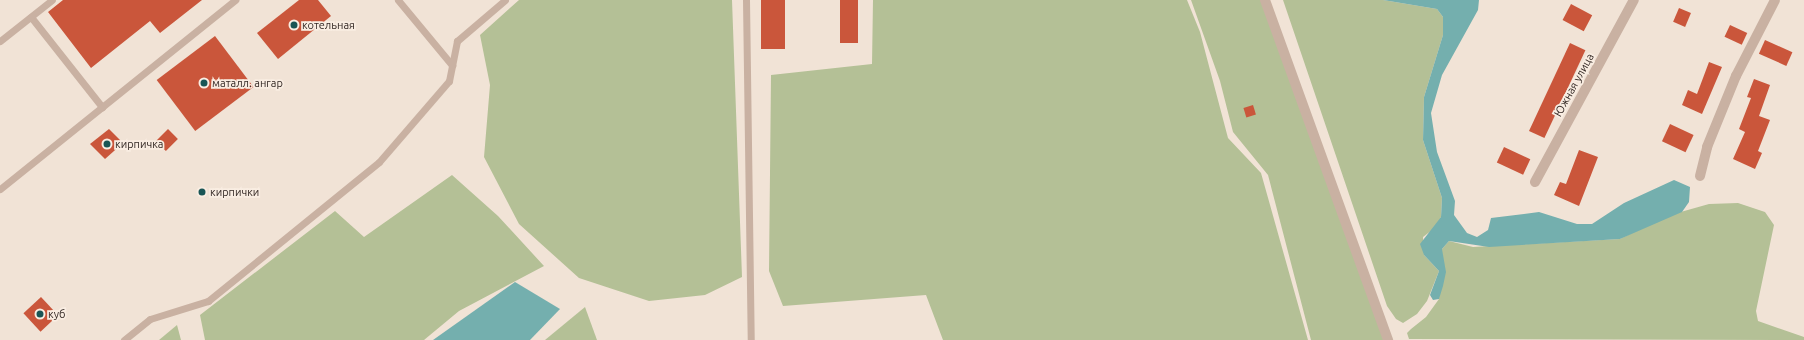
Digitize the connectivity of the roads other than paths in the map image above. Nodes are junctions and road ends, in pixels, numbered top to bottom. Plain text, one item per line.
1 (52, 0) edge
2 (235, 0) edge
3 (398, 0) edge
4 (505, 0) edge
5 (746, 0) edge
6 (1265, 0) edge
7 (1634, 0) edge
8 (1775, 0) edge
9 (31, 17) junction
10 (0, 41) edge
11 (452, 65) junction
12 (102, 107) junction
13 (1700, 176) dead end
14 (1535, 182) dead end
15 (0, 189) edge
16 (124, 340) edge
17 (751, 340) edge
18 (1388, 340) edge

1 - 9 lane
2 - 12 lane
3 - 11 lane
4 - 11 lane
5 - 17 lane
6 - 18 street
7 - 14 street, Южная улица
8 - 13 street
9 - 10 lane
9 - 12 lane
11 - 16 lane
12 - 15 lane

